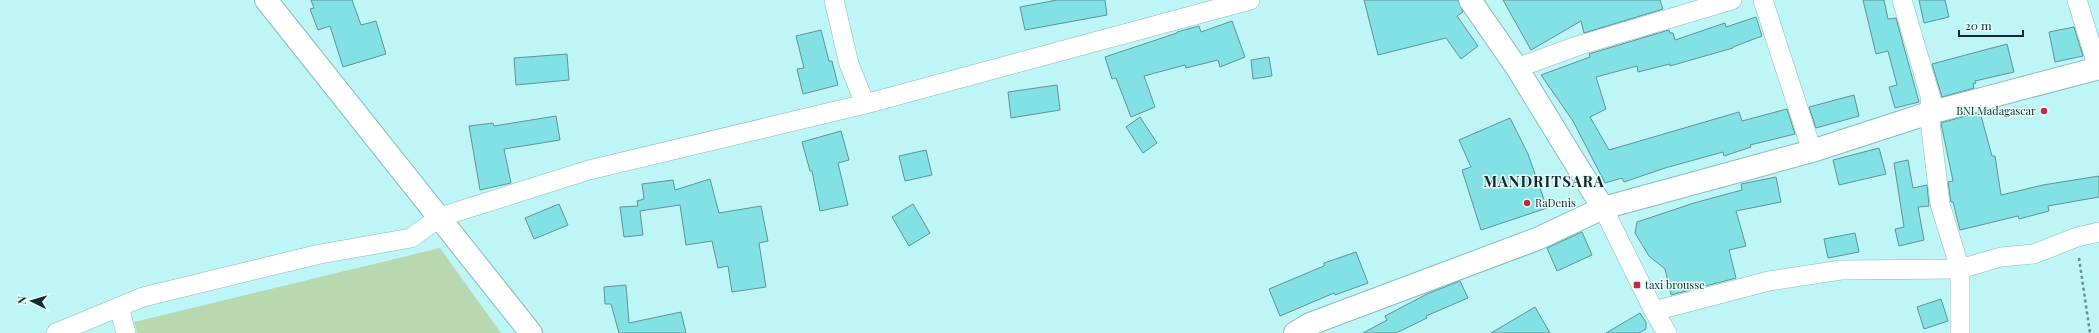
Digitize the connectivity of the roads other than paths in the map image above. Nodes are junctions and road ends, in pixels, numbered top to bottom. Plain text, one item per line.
1 (266, 0) edge
2 (834, 0) edge
3 (1250, 0) edge
4 (1470, 0) edge
5 (1732, 0) edge
6 (1763, 0) edge
7 (1902, 0) edge
8 (2077, 0) edge
9 (1517, 68) junction
10 (2098, 68) edge
11 (865, 104) junction
12 (1930, 113) junction
13 (1812, 151) junction
14 (1603, 208) junction
15 (440, 217) junction
16 (2099, 232) edge
17 (1960, 269) junction
18 (119, 307) junction
19 (1654, 311) junction
20 (56, 333) edge
21 (126, 333) edge
22 (531, 333) edge
23 (1295, 333) edge
24 (1667, 333) edge
25 (1960, 333) edge

1 - 15 street
2 - 11 street
3 - 11 street
4 - 9 street
5 - 9 street
6 - 13 street
7 - 12 street
8 - 10 street
9 - 14 street
10 - 12 street
11 - 15 street
12 - 13 street
12 - 17 street
13 - 14 street
14 - 19 street
14 - 23 street
15 - 18 street
15 - 22 street
16 - 17 street
17 - 19 street
17 - 25 street
18 - 20 street
18 - 21 street
19 - 24 street

